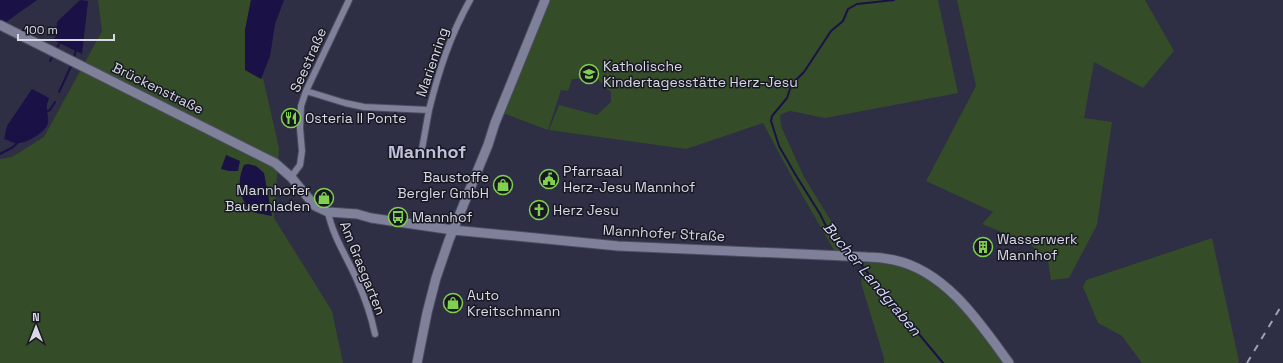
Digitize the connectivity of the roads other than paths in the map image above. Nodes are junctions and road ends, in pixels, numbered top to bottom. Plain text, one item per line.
1 (349, 0) edge
2 (470, 0) edge
3 (545, 0) edge
4 (4, 27) edge
5 (306, 91) junction
6 (429, 110) junction
7 (422, 149) dead end
8 (291, 178) junction
9 (328, 212) junction
10 (453, 230) junction
11 (375, 334) dead end
12 (417, 363) edge
13 (1009, 363) edge

1 - 5 street, Seestraße
2 - 6 street, Marienring
3 - 10 main road
4 - 8 main road, Brückenstraße
5 - 6 street, Marienring
5 - 8 street, Seestraße
6 - 7 street, Marienring
8 - 9 main road, Mannhofer Straße
9 - 10 main road, Mannhofer Straße
9 - 11 street, Am Grasgarten
10 - 12 main road
10 - 13 main road, Mannhofer Straße

